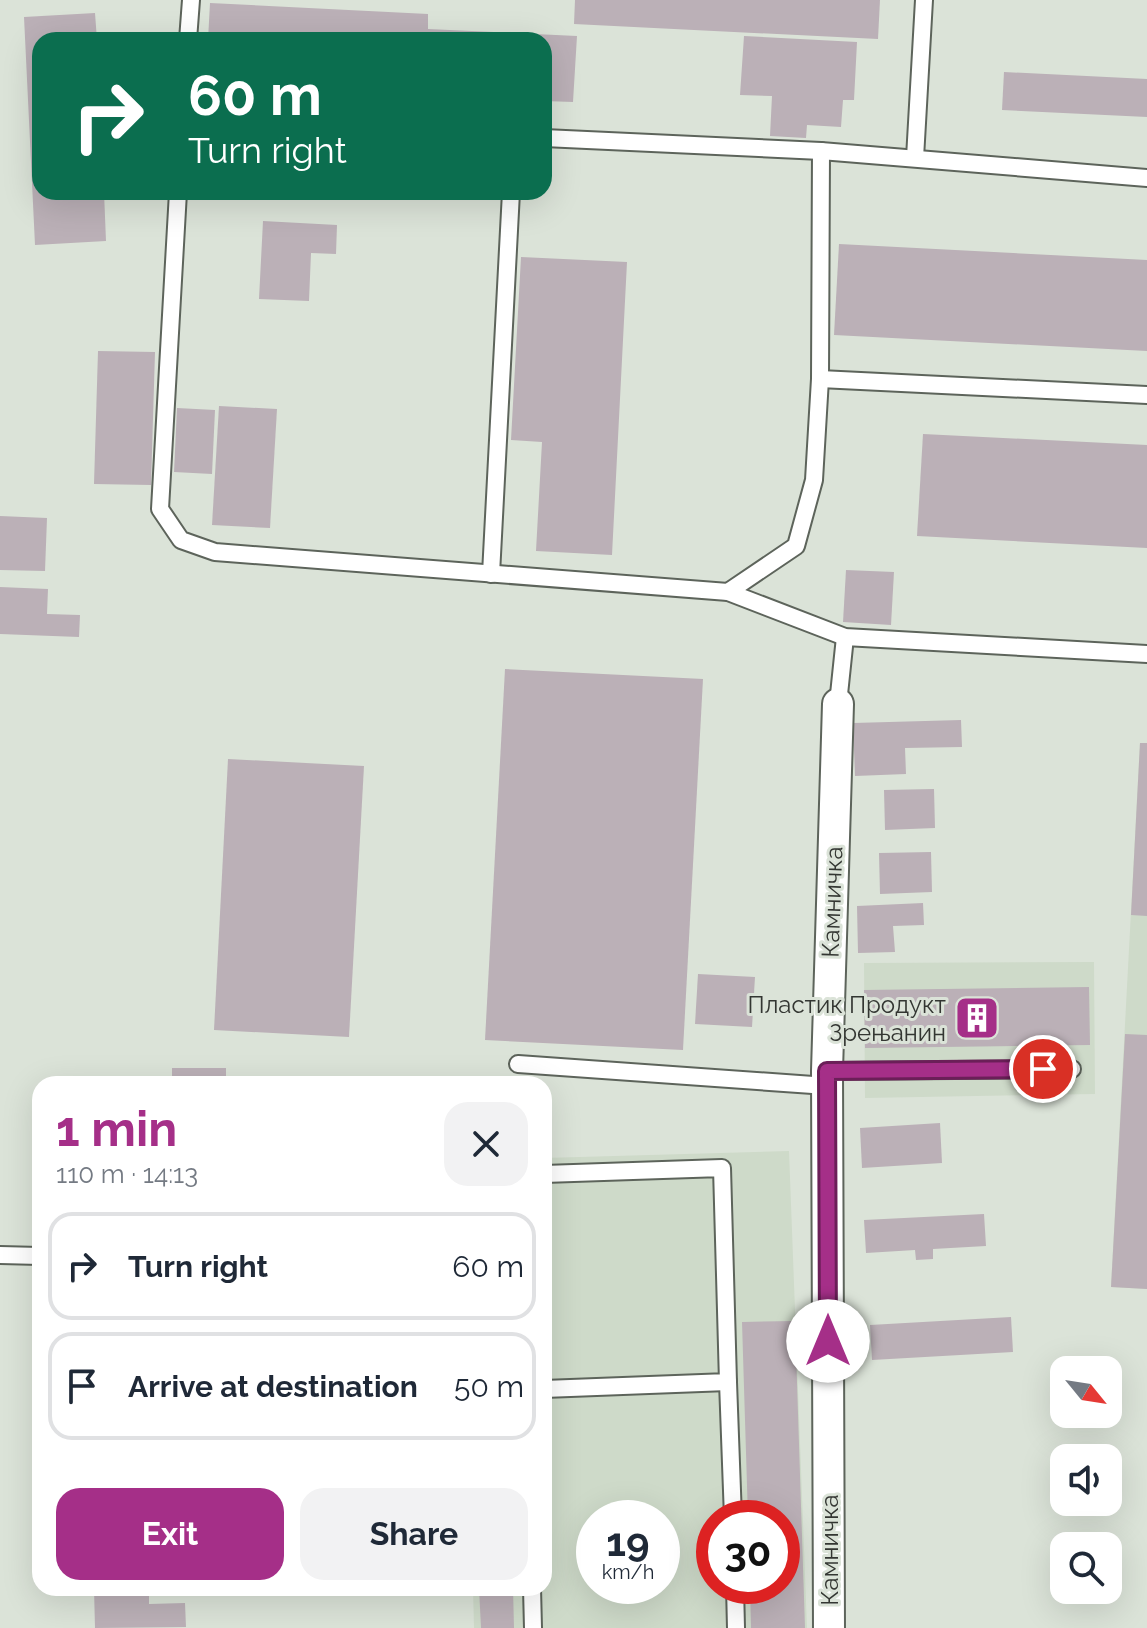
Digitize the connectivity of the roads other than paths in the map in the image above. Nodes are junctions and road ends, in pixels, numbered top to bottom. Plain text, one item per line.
1 (191, 0) edge
2 (924, 0) edge
3 (189, 32) edge
4 (552, 138) edge
5 (821, 151) junction
6 (915, 158) junction
7 (1147, 178) edge
8 (178, 200) edge
9 (511, 200) edge
10 (820, 379) junction
11 (1147, 395) edge
12 (491, 574) junction
13 (728, 592) junction
14 (845, 637) junction
15 (1147, 654) edge
16 (838, 704) joint
17 (518, 1064) dead end
18 (1072, 1069) dead end
19 (827, 1079) junction
20 (552, 1174) edge
21 (0, 1255) edge
22 (32, 1256) edge
23 (728, 1382) junction
24 (552, 1389) edge
25 (732, 1500) edge
26 (532, 1596) edge
27 (735, 1604) edge
28 (533, 1628) edge
29 (736, 1628) edge
30 (829, 1628) edge

1 - 3 lane
2 - 6 lane
4 - 5 lane
5 - 6 lane
5 - 10 lane
6 - 7 lane
8 - 12 lane
9 - 12 lane
10 - 11 lane
10 - 13 lane
12 - 13 lane
13 - 14 lane
14 - 15 lane
14 - 16 lane
16 - 19 street, Камничка
17 - 19 lane
18 - 19 lane
19 - 30 street, Камничка
20 - 23 lane
21 - 22 lane
23 - 24 lane
23 - 25 lane
26 - 28 lane
27 - 29 lane

